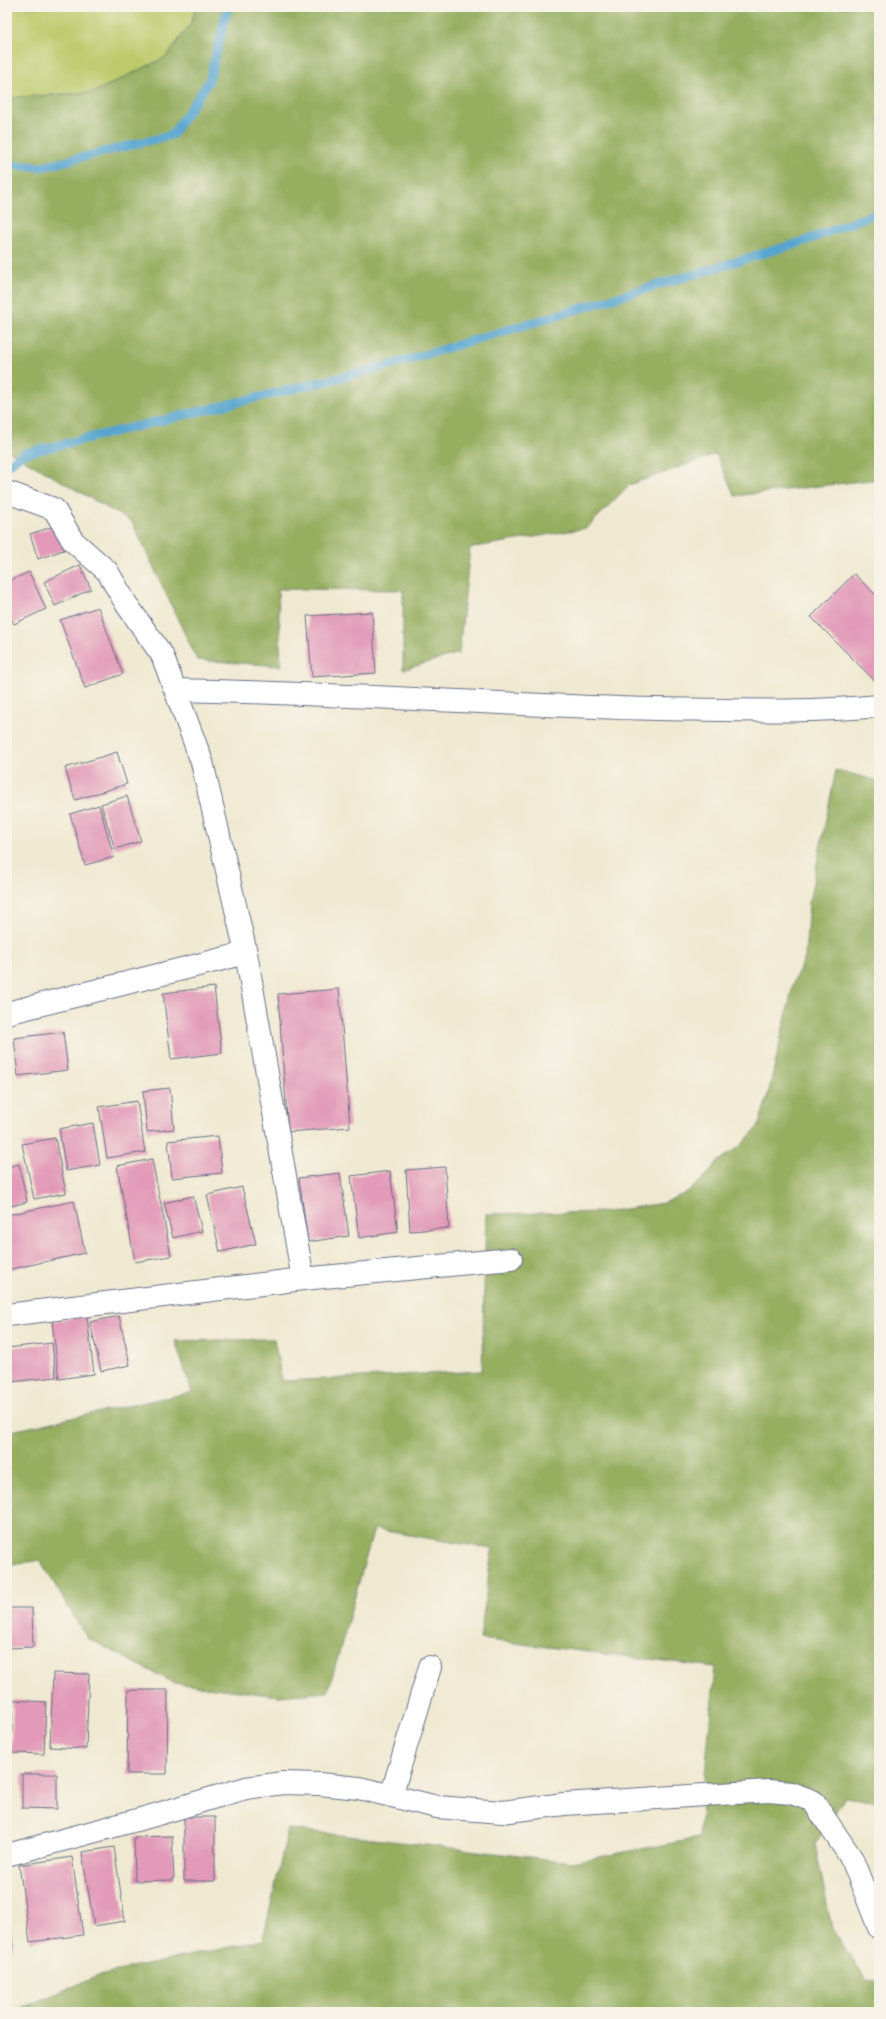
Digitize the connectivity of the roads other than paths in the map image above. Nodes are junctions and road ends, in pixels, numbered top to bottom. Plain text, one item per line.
1 (7, 492) edge
2 (175, 690) junction
3 (879, 706) edge
4 (246, 953) junction
5 (7, 1013) edge
6 (511, 1259) dead end
7 (303, 1279) junction
8 (7, 1315) edge
9 (430, 1668) dead end
10 (391, 1796) junction
11 (7, 1855) edge
12 (879, 1928) edge

1 - 2 street
2 - 3 street
2 - 4 street
4 - 5 street
4 - 7 street
6 - 7 street
7 - 8 street
9 - 10 street
10 - 11 street
10 - 12 street

